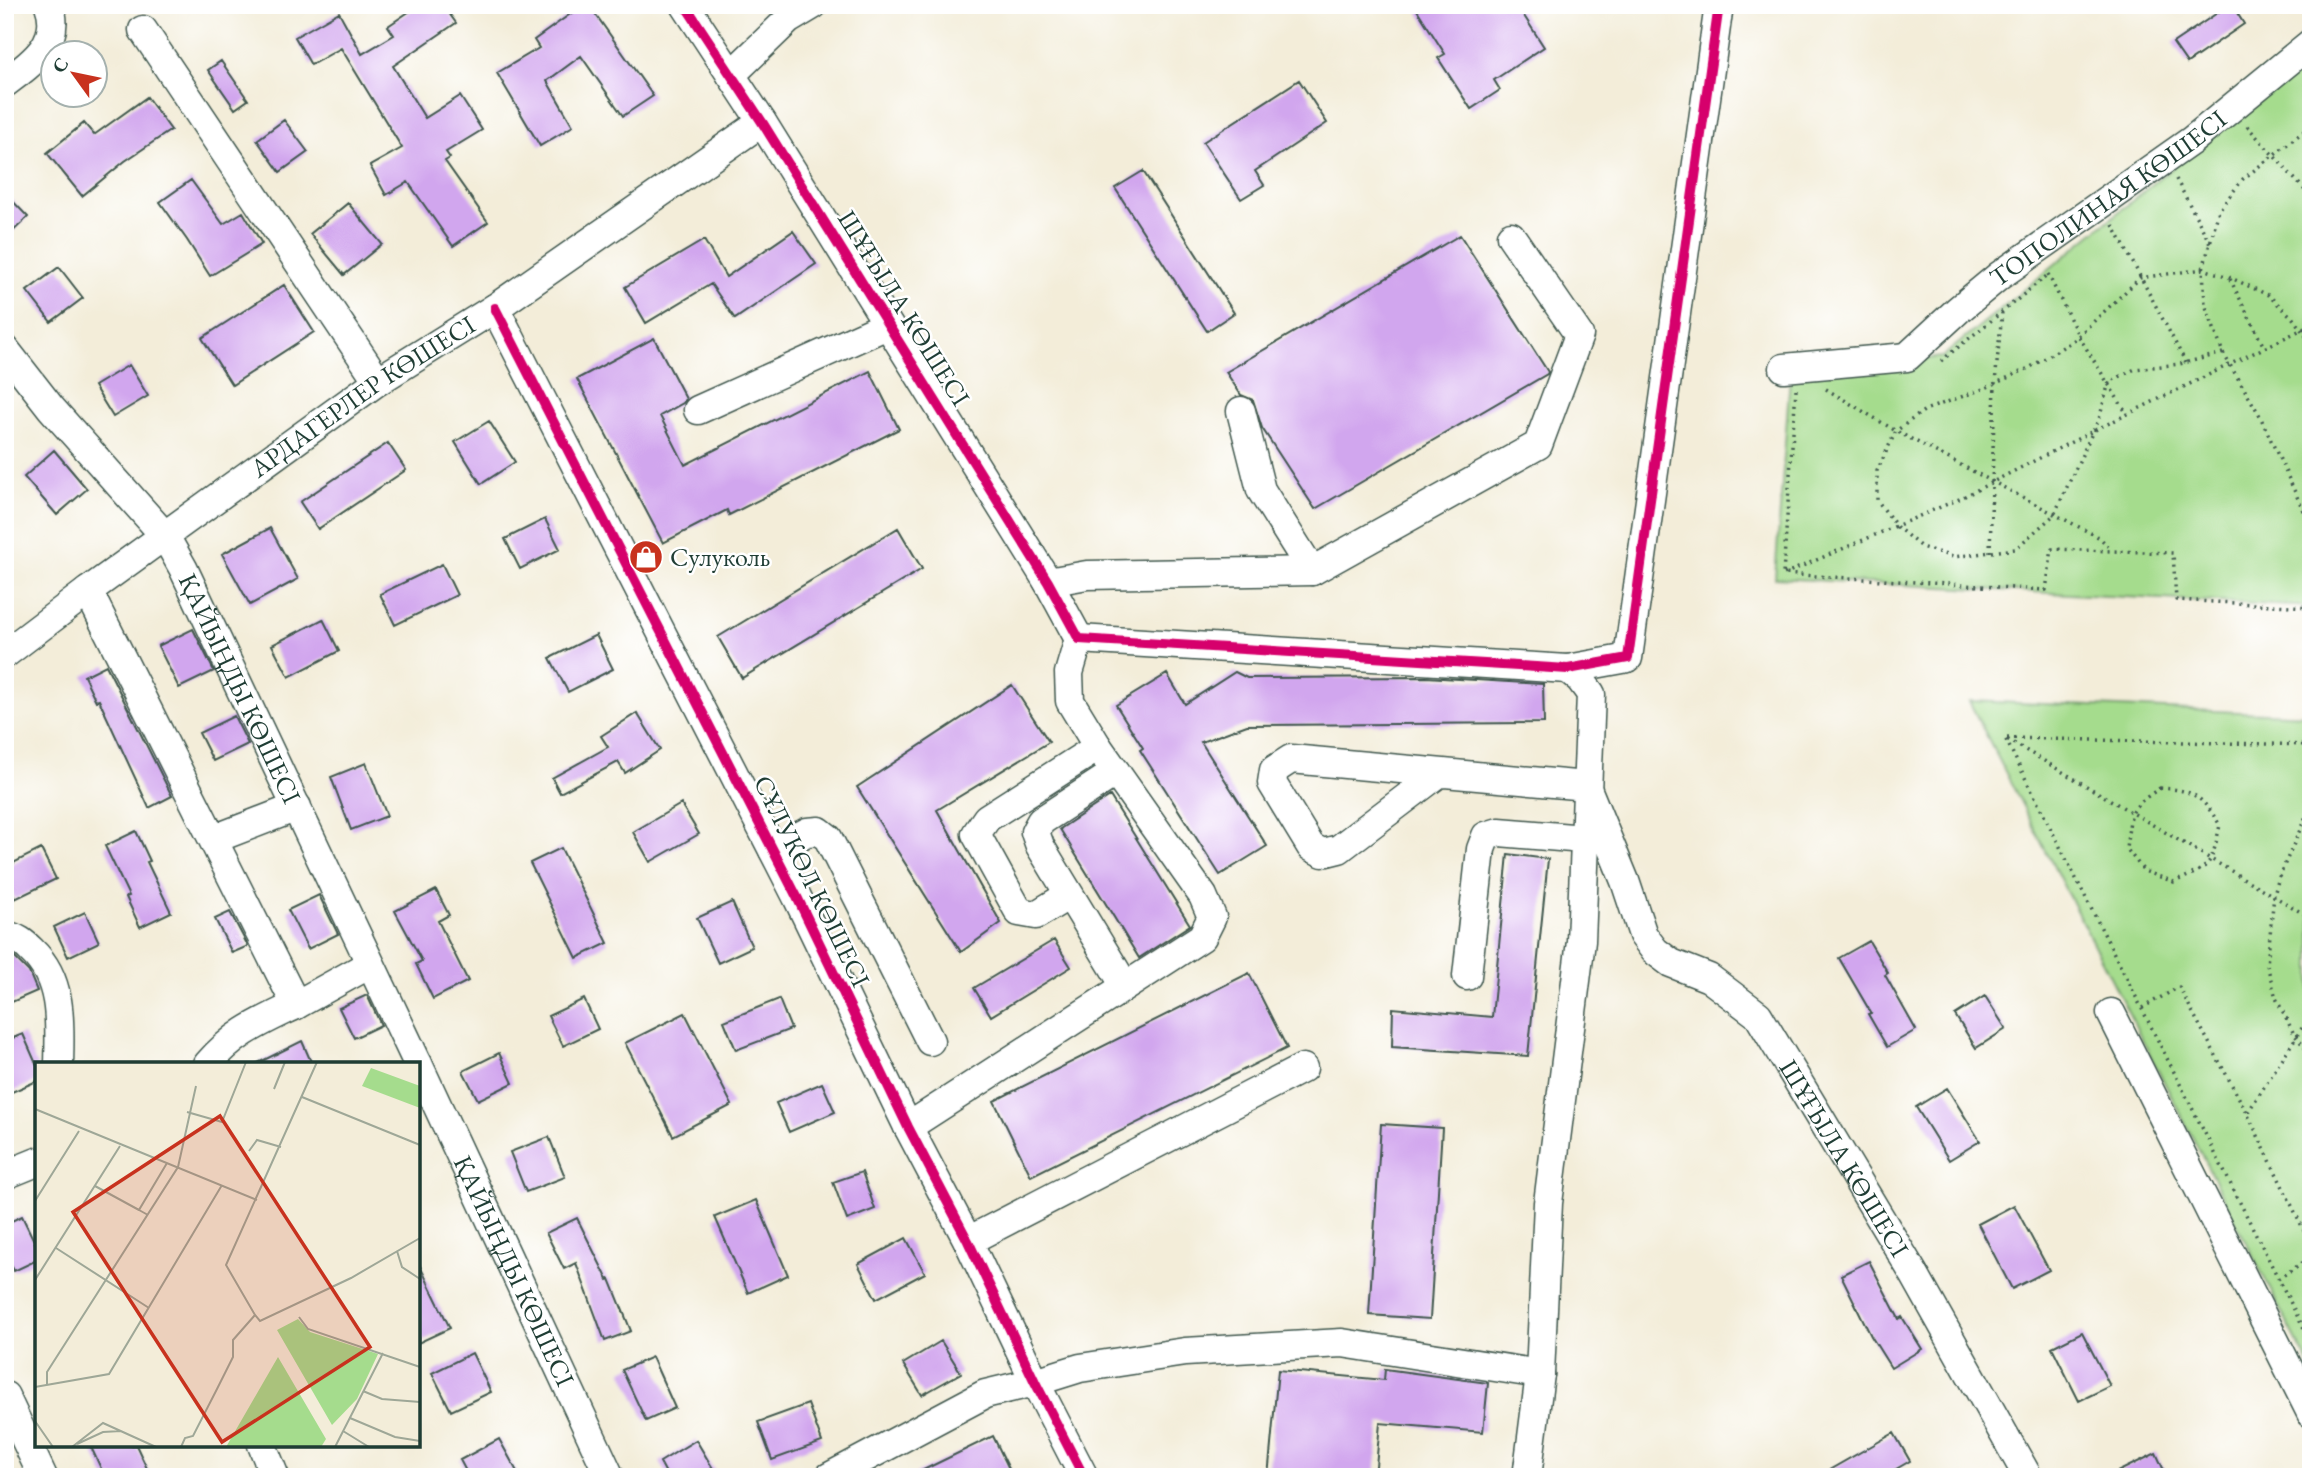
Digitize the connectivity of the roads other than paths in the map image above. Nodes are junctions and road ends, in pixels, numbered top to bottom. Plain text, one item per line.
1 (49, 5) edge
2 (685, 5) edge
3 (813, 5) edge
4 (1719, 5) edge
5 (143, 30) dead end
6 (2311, 43) edge
7 (731, 75) junction
8 (5, 83) edge
9 (762, 122) junction
10 (1511, 236) dead end
11 (495, 308) junction
12 (887, 325) junction
13 (5, 349) edge
14 (1790, 374) road end
15 (378, 382) junction
16 (698, 410) dead end
17 (1241, 411) dead end
18 (165, 536) junction
19 (1312, 571) junction
20 (1048, 582) junction
21 (88, 590) junction
22 (1079, 639) junction
23 (5, 654) edge
24 (1568, 669) junction
25 (1098, 747) junction
26 (1116, 772) junction
27 (1438, 773) junction
28 (1586, 786) junction
29 (297, 807) junction
30 (214, 839) junction
31 (1584, 839) junction
32 (772, 850) junction
33 (1069, 895) junction
34 (5, 935) edge
35 (370, 964) junction
36 (1467, 976) dead end
37 (1125, 986) junction
38 (296, 1004) junction
39 (2111, 1013) dead end
40 (930, 1041) dead end
41 (59, 1062) edge
42 (210, 1062) edge
43 (417, 1062) edge
44 (420, 1068) edge
45 (1303, 1069) dead end
46 (908, 1127) junction
47 (968, 1241) junction
48 (1540, 1374) junction
49 (1035, 1382) junction
50 (5, 1396) edge
51 (2311, 1413) edge
52 (263, 1447) edge
53 (43, 1477) edge
54 (275, 1477) edge
55 (610, 1477) edge
56 (829, 1477) edge
57 (1084, 1477) edge
58 (1527, 1477) edge
59 (2028, 1477) edge

1 - 8 street
2 - 7 street, ШҰҒЫЛА КӨШЕСІ
3 - 7 street
4 - 24 street
5 - 15 street
6 - 14 street, ТОПОЛИНАЯ КӨШЕСІ
7 - 9 street, ШҰҒЫЛА КӨШЕСІ
9 - 11 street, АРДАГЕРЛЕР КӨШЕСІ
9 - 12 street, ШҰҒЫЛА КӨШЕСІ
10 - 19 street
11 - 15 street, АРДАГЕРЛЕР КӨШЕСІ
11 - 32 street, СҰЛУКӨЛ КӨШЕСІ
12 - 16 street
12 - 20 street, ШҰҒЫЛА КӨШЕСІ
13 - 18 street, ҚАЙЫҢДЫ КӨШЕСІ
15 - 18 street, АРДАГЕРЛЕР КӨШЕСІ
17 - 19 street
18 - 21 street, АРДАГЕРЛЕР КӨШЕСІ
18 - 29 street, ҚАЙЫҢДЫ КӨШЕСІ
19 - 20 street
20 - 22 street, ШҰҒЫЛА КӨШЕСІ
21 - 23 street, АРДАГЕРЛЕР КӨШЕСІ
21 - 30 street
22 - 24 street
22 - 25 street
24 - 28 street
25 - 26 street
25 - 33 street
26 - 33 street
26 - 37 street
27 - 27 street
27 - 28 street
28 - 31 street
28 - 59 street, ШҰҒЫЛА КӨШЕСІ
29 - 30 street
29 - 35 street, ҚАЙЫҢДЫ КӨШЕСІ
30 - 38 street
31 - 36 street
31 - 48 street
32 - 40 street
32 - 46 street, СҰЛУКӨЛ КӨШЕСІ
33 - 37 street
34 - 41 street
35 - 38 street
35 - 43 street, ҚАЙЫҢДЫ КӨШЕСІ
37 - 46 street
38 - 42 street
39 - 51 street
44 - 55 street, ҚАЙЫҢДЫ КӨШЕСІ
45 - 47 street
46 - 47 street, СҰЛУКӨЛ КӨШЕСІ
47 - 49 street, СҰЛУКӨЛ КӨШЕСІ
48 - 49 street
48 - 58 street
49 - 56 street
49 - 57 street, СҰЛУКӨЛ КӨШЕСІ
50 - 53 street
52 - 54 street

